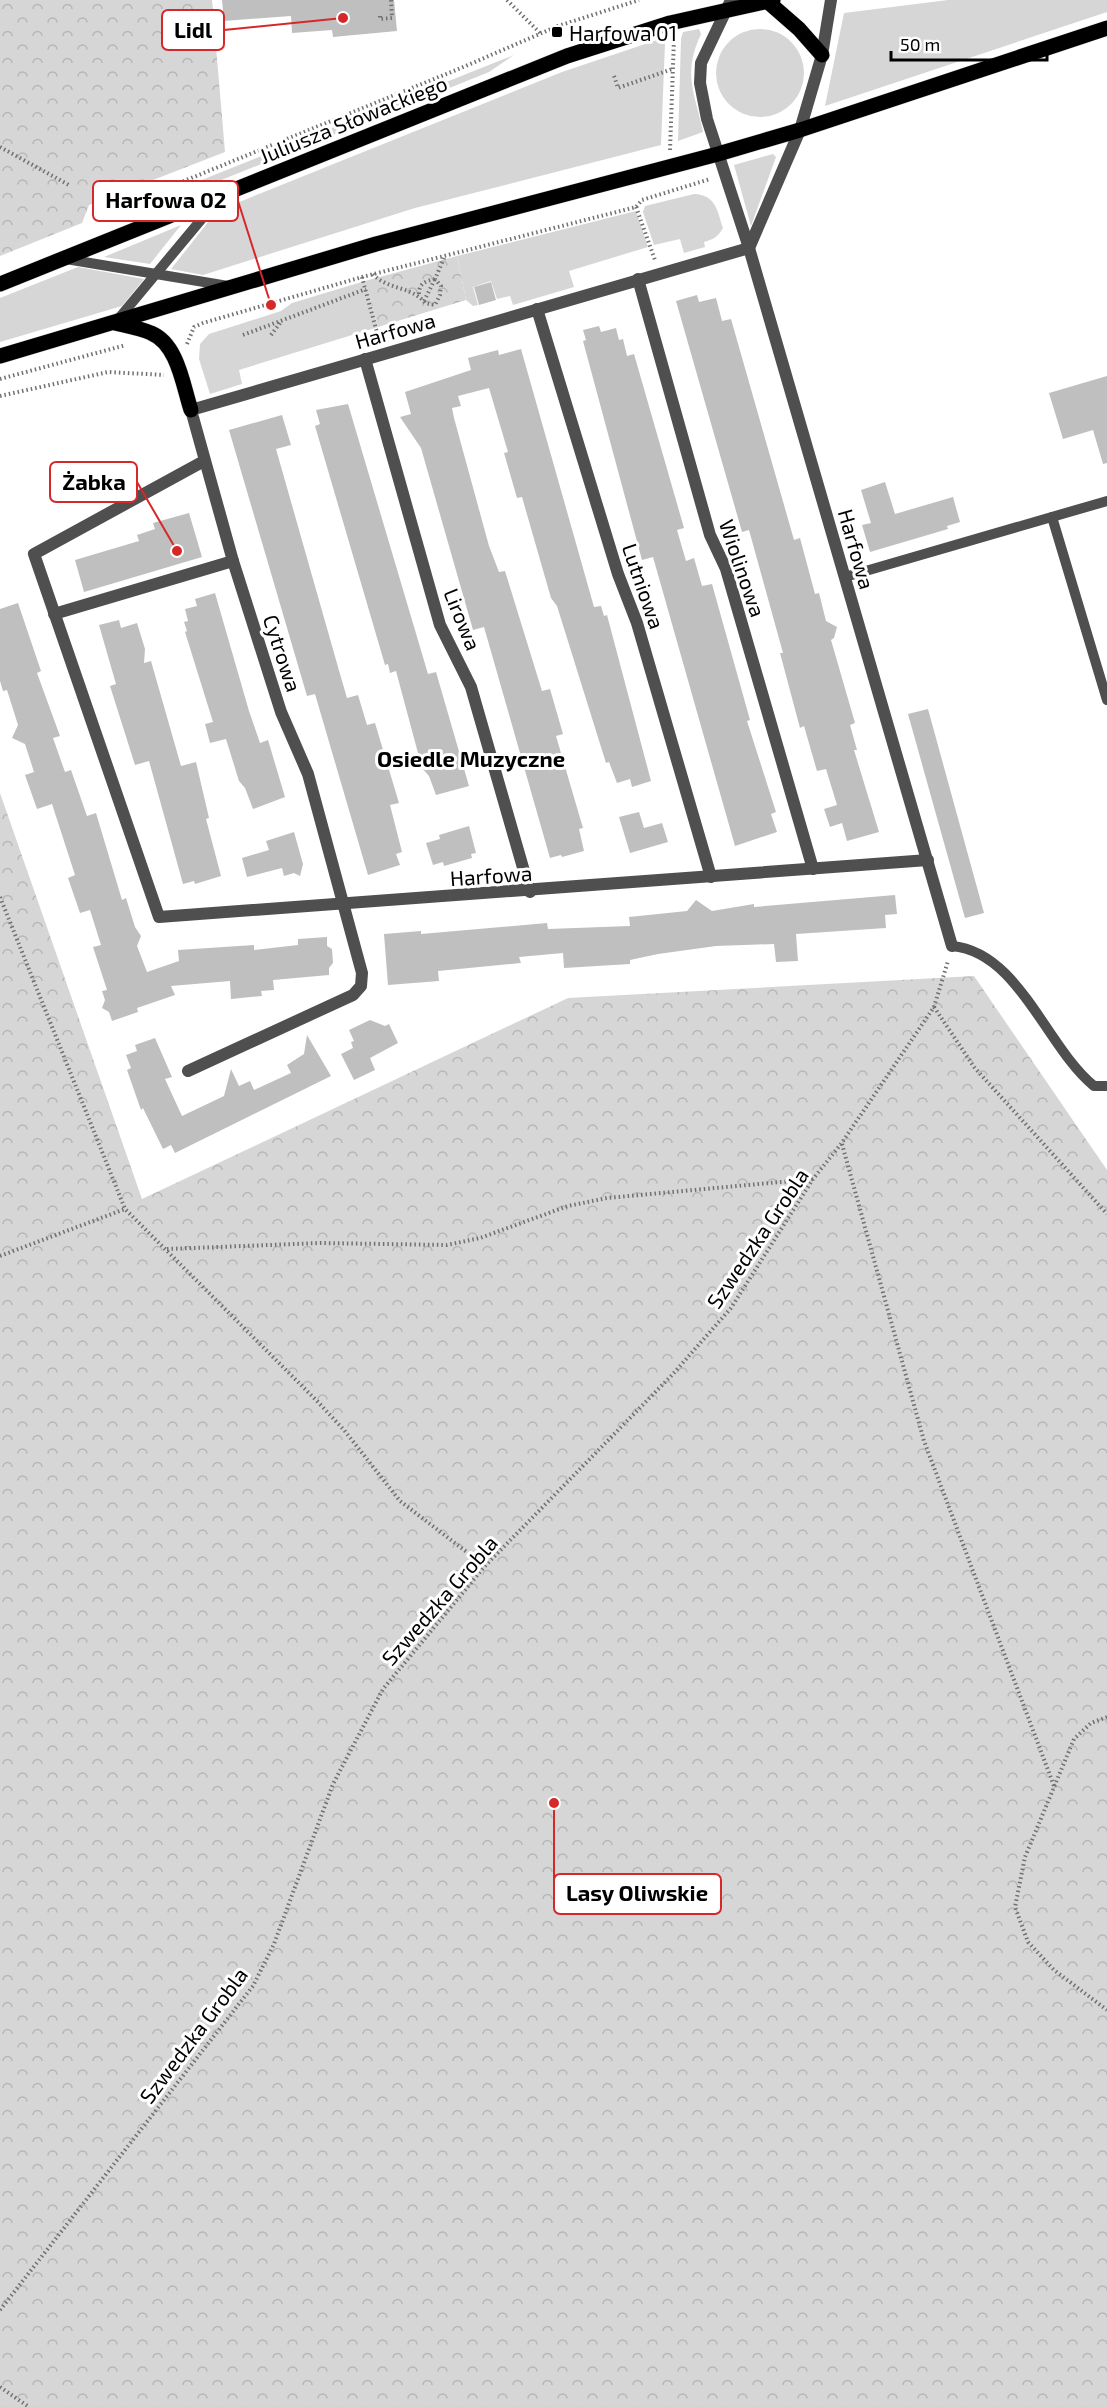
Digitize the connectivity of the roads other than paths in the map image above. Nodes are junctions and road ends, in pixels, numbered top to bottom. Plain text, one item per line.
1 (770, 0) edge
2 (831, 0) edge
3 (729, 4) edge
4 (1107, 28) edge
5 (822, 55) junction
6 (800, 130) junction
7 (718, 154) junction
8 (223, 194) junction
9 (750, 248) junction
10 (64, 258) junction
11 (154, 273) junction
12 (638, 279) junction
13 (0, 284) edge
14 (235, 287) junction
15 (537, 309) junction
16 (115, 322) junction
17 (0, 356) edge
18 (364, 359) junction
19 (190, 410) junction
20 (204, 461) junction
21 (1107, 501) edge
22 (1052, 517) junction
23 (233, 561) junction
24 (845, 577) junction
25 (54, 614) junction
26 (1107, 700) edge
27 (927, 860) junction
28 (813, 869) junction
29 (711, 877) junction
30 (530, 892) junction
31 (345, 905) junction
32 (952, 946) joint
33 (188, 1071) dead end
34 (1107, 1086) edge

1 - 3 main road
1 - 5 main road
2 - 5 street
3 - 7 street
3 - 8 main road, Juliusza Słowackiego
4 - 6 main road
5 - 6 street
6 - 7 main road
6 - 9 street
7 - 9 street, Harfowa
7 - 14 main road
8 - 10 main road, Juliusza Słowackiego
8 - 11 lane
9 - 12 street, Harfowa
9 - 24 street, Harfowa
10 - 11 lane
10 - 13 main road, Juliusza Słowackiego
11 - 14 lane
11 - 16 lane
12 - 15 street, Harfowa
12 - 28 street, Wiolinowa
14 - 16 main road
15 - 18 street, Harfowa
15 - 29 street, Lutniowa
16 - 17 main road
16 - 19 main road
18 - 19 street, Harfowa
18 - 30 street, Lirowa
19 - 20 street, Cytrowa
20 - 23 street, Cytrowa
20 - 25 street, Harfowa
21 - 22 lane
22 - 24 lane
22 - 26 lane
23 - 25 street
23 - 31 street, Cytrowa
24 - 27 street, Harfowa
25 - 31 street, Harfowa
27 - 28 street, Harfowa
27 - 32 street, Harfowa
28 - 29 street, Harfowa
29 - 30 street, Harfowa
30 - 31 street, Harfowa
31 - 33 street
32 - 34 lane

